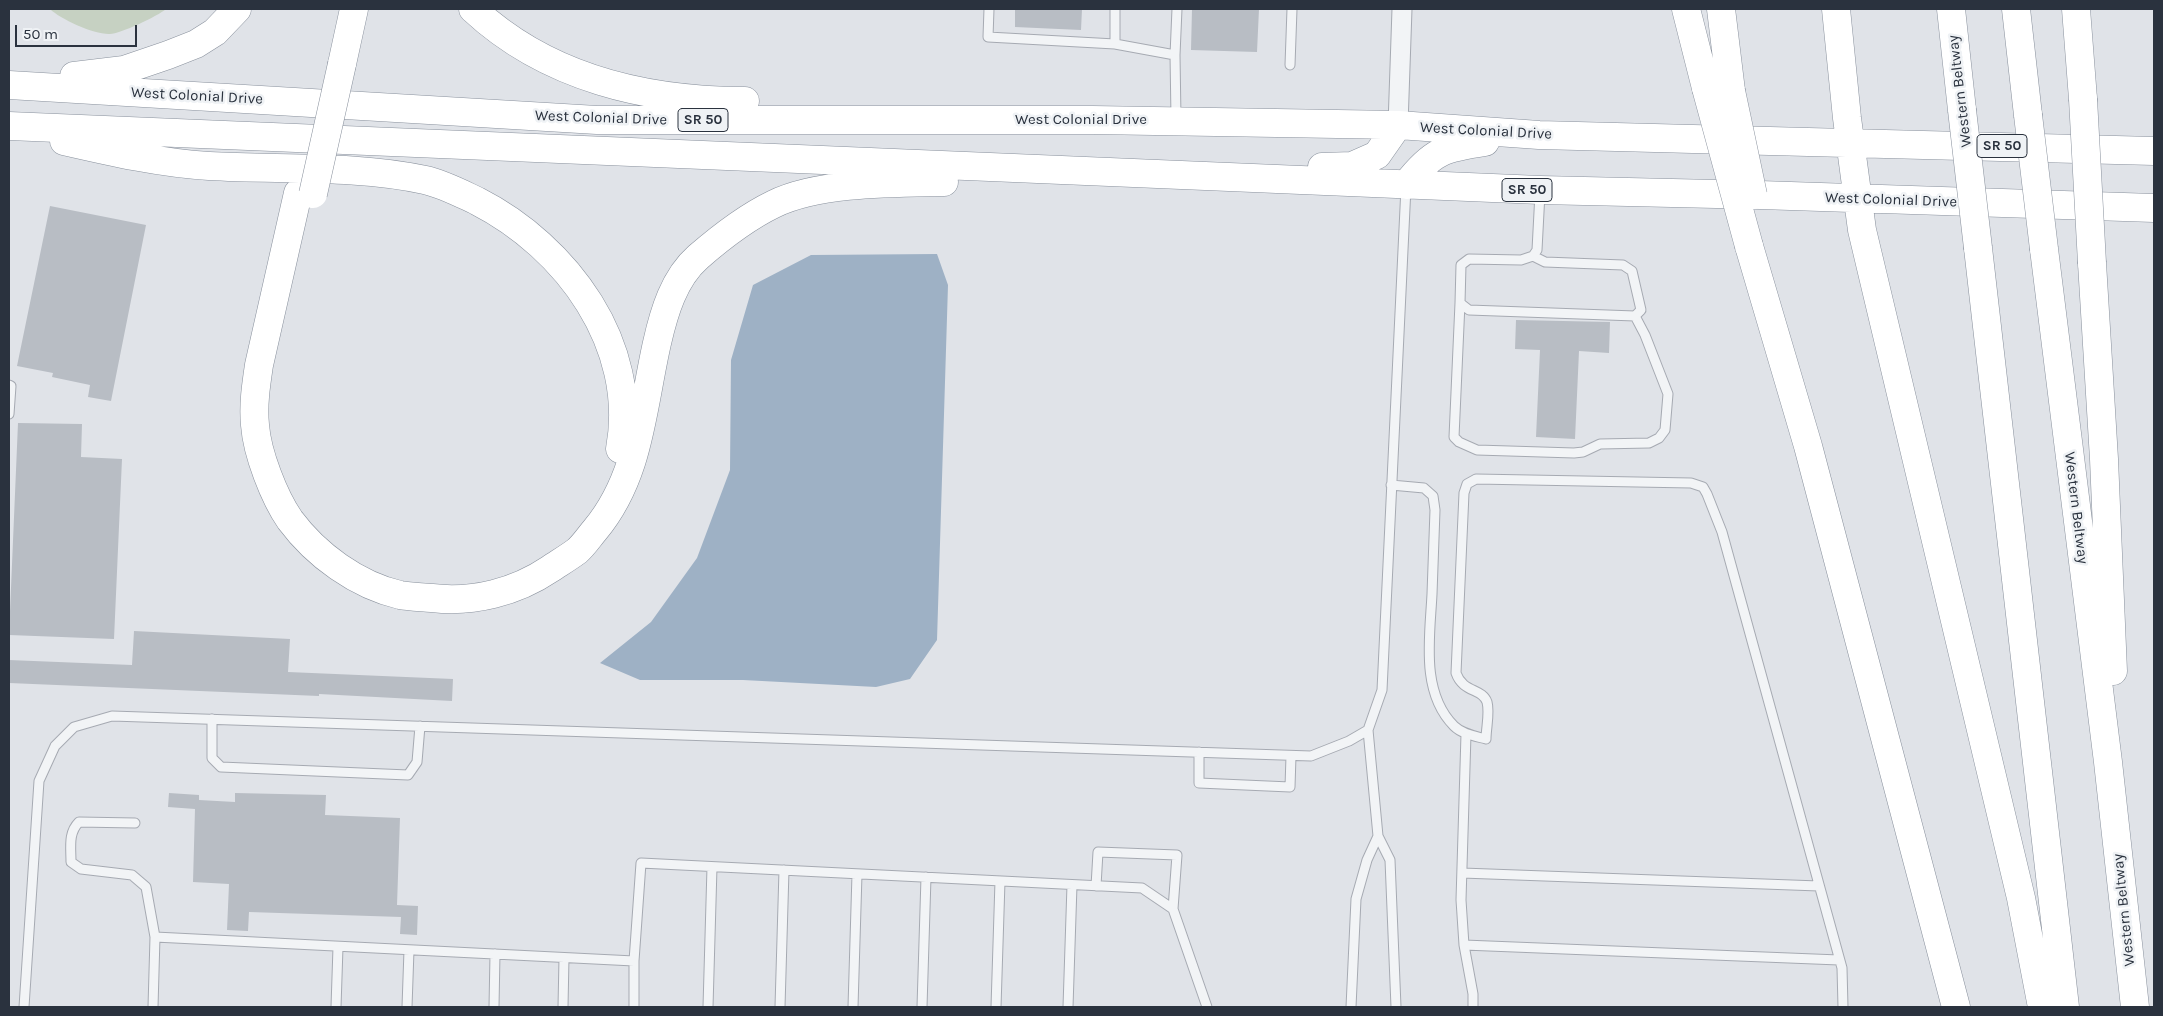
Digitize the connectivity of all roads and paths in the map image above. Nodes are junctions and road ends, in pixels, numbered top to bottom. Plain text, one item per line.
1 (237, 9) edge
2 (340, 9) edge
3 (354, 9) edge
4 (473, 9) edge
5 (989, 9) edge
6 (1116, 9) edge
7 (1177, 9) edge
8 (1292, 9) edge
9 (1402, 9) edge
10 (1686, 9) edge
11 (1721, 9) edge
12 (1836, 9) edge
13 (1951, 9) edge
14 (2016, 9) edge
15 (2076, 9) edge
16 (1115, 44) junction
17 (1175, 55) junction
18 (335, 63) junction
19 (1290, 65) dead end
20 (9, 84) edge
21 (1719, 90) junction
22 (1093, 120) junction
23 (1176, 122) junction
24 (1398, 125) junction
25 (9, 127) edge
26 (1539, 135) junction
27 (1851, 144) junction
28 (2154, 151) edge
29 (1206, 176) junction
30 (1406, 185) junction
31 (1540, 190) junction
32 (306, 194) junction
33 (1858, 198) junction
34 (2154, 208) edge
35 (1533, 256) junction
36 (1460, 303) junction
37 (1635, 316) junction
38 (9, 385) edge
39 (9, 414) edge
40 (1391, 485) junction
41 (212, 719) junction
42 (420, 726) junction
43 (1368, 730) junction
44 (1466, 734) junction
45 (1199, 752) junction
46 (1291, 756) junction
47 (2108, 762) junction
48 (135, 823) dead end
49 (1378, 836) junction
50 (712, 867) junction
51 (784, 870) junction
52 (1462, 873) junction
53 (857, 874) junction
54 (926, 878) junction
55 (1000, 881) junction
56 (1072, 885) junction
57 (1096, 886) junction
58 (1819, 886) junction
59 (1173, 909) junction
60 (155, 937) junction
61 (1464, 945) junction
62 (338, 947) junction
63 (409, 950) junction
64 (495, 954) junction
65 (564, 958) junction
66 (1839, 960) junction
67 (634, 962) junction
68 (24, 1007) edge
69 (153, 1007) edge
70 (336, 1007) edge
71 (407, 1007) edge
72 (494, 1007) edge
73 (564, 1007) edge
74 (634, 1007) edge
75 (708, 1007) edge
76 (780, 1007) edge
77 (853, 1007) edge
78 (922, 1007) edge
79 (996, 1007) edge
80 (1068, 1007) edge
81 (1207, 1007) edge
82 (1351, 1007) edge
83 (1396, 1007) edge
84 (1473, 1007) edge
85 (1844, 1007) edge
86 (1956, 1007) edge
87 (2042, 1007) edge
88 (2065, 1007) edge
89 (2135, 1007) edge

1 - 20 highway
2 - 18 highway
3 - 18 highway
4 - 22 highway
5 - 16 lane
6 - 16 lane
7 - 17 lane
8 - 19 lane
9 - 24 street
10 - 21 highway
11 - 21 highway
12 - 27 highway
13 - 88 highway, Western Beltway, bridge
14 - 47 highway, Western Beltway, bridge
15 - 47 highway, bridge
16 - 17 lane
17 - 23 lane
18 - 32 highway
20 - 22 highway, West Colonial Drive / SR 50
21 - 86 highway, bridge
22 - 23 highway, West Colonial Drive / SR 50
23 - 24 highway, West Colonial Drive / SR 50
24 - 26 highway, West Colonial Drive / SR 50
24 - 29 highway
25 - 29 highway, West Colonial Drive / SR 50
25 - 32 highway
26 - 27 highway, West Colonial Drive / SR 50
26 - 30 highway
27 - 28 highway, West Colonial Drive / SR 50
27 - 33 highway
29 - 30 highway, West Colonial Drive / SR 50
29 - 32 highway
30 - 31 highway, West Colonial Drive / SR 50
30 - 40 lane
31 - 33 highway, West Colonial Drive / SR 50
31 - 35 lane
33 - 34 highway, West Colonial Drive / SR 50
33 - 87 highway
35 - 36 lane
35 - 37 lane
36 - 37 lane
36 - 37 lane
38 - 39 lane
40 - 43 lane
40 - 44 lane
41 - 42 lane
41 - 42 lane
41 - 68 lane
42 - 45 lane
43 - 46 lane
43 - 49 lane
44 - 52 lane
44 - 58 lane
45 - 46 lane
45 - 46 lane
47 - 89 highway, Western Beltway
48 - 60 lane
49 - 82 lane
49 - 83 lane
50 - 51 lane
50 - 67 lane
50 - 75 lane
51 - 53 lane
51 - 76 lane
52 - 58 lane
52 - 61 lane
53 - 54 lane
53 - 77 lane
54 - 55 lane
54 - 78 lane
55 - 56 lane
55 - 79 lane
56 - 57 lane
56 - 80 lane
57 - 59 lane
57 - 59 lane
58 - 66 lane
59 - 81 lane
60 - 62 lane
60 - 69 lane
61 - 66 lane
61 - 84 lane
62 - 63 lane
62 - 70 lane
63 - 64 lane
63 - 71 lane
64 - 65 lane
64 - 72 lane
65 - 67 lane
65 - 73 lane
66 - 85 lane
67 - 74 lane

